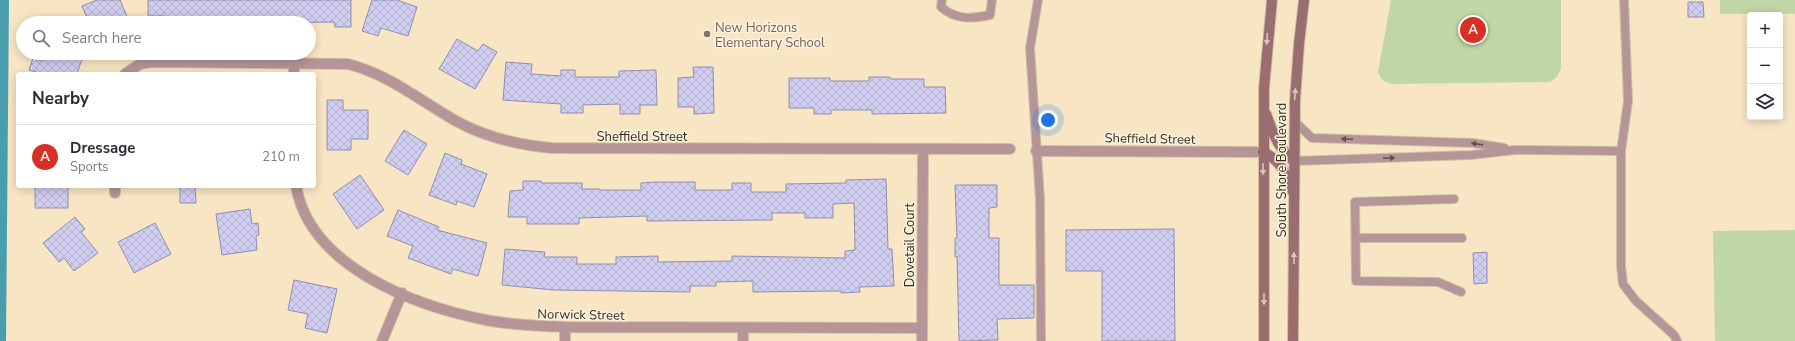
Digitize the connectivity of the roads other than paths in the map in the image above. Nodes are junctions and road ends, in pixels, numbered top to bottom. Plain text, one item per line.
1 (942, 0) edge
2 (992, 0) edge
3 (1038, 0) edge
4 (1272, 0) edge
5 (1304, 0) edge
6 (1624, 0) edge
7 (294, 63) junction
8 (128, 72) edge
9 (294, 72) edge
10 (1264, 108) junction
11 (1294, 121) junction
12 (1010, 149) dead end
13 (923, 150) junction
14 (1515, 150) junction
15 (1036, 151) junction
16 (1621, 151) junction
17 (1263, 152) junction
18 (1294, 161) junction
19 (297, 188) edge
20 (1294, 196) junction
21 (1454, 199) dead end
22 (1356, 238) junction
23 (1462, 238) dead end
24 (1461, 292) dead end
25 (402, 293) junction
26 (565, 327) junction
27 (743, 328) junction
28 (922, 328) junction
29 (382, 341) edge
30 (565, 341) edge
31 (743, 341) edge
32 (922, 341) edge
33 (1042, 341) edge
34 (1264, 341) edge
35 (1293, 341) edge
36 (1677, 341) edge

1 - 2 lane
3 - 15 lane
4 -> 10 street, South Shore Boulevard
11 -> 5 street, South Shore Boulevard
6 - 16 lane
7 - 8 street, Sheffield Street
7 - 9 street
7 - 13 street, Sheffield Street
10 - 17 street, South Shore Boulevard
10 - 18 street
14 -> 11 lane
11 - 18 street, South Shore Boulevard
12 - 13 street, Sheffield Street
13 - 28 street, Dovetail Court
14 - 16 lane
18 -> 14 lane
15 - 17 street, Sheffield Street
15 - 33 lane
16 - 36 lane
17 - 20 street
17 -> 34 street, South Shore Boulevard
18 - 20 street, South Shore Boulevard
19 - 25 street, Norwick Street
35 -> 20 street, South Shore Boulevard
21 - 22 lane
22 - 23 lane
22 - 24 lane
25 - 26 street, Norwick Street
25 - 29 street
26 - 27 street, Norwick Street
26 - 30 street
27 - 28 street, Norwick Street
27 - 31 street
28 - 32 street, Dovetail Court

